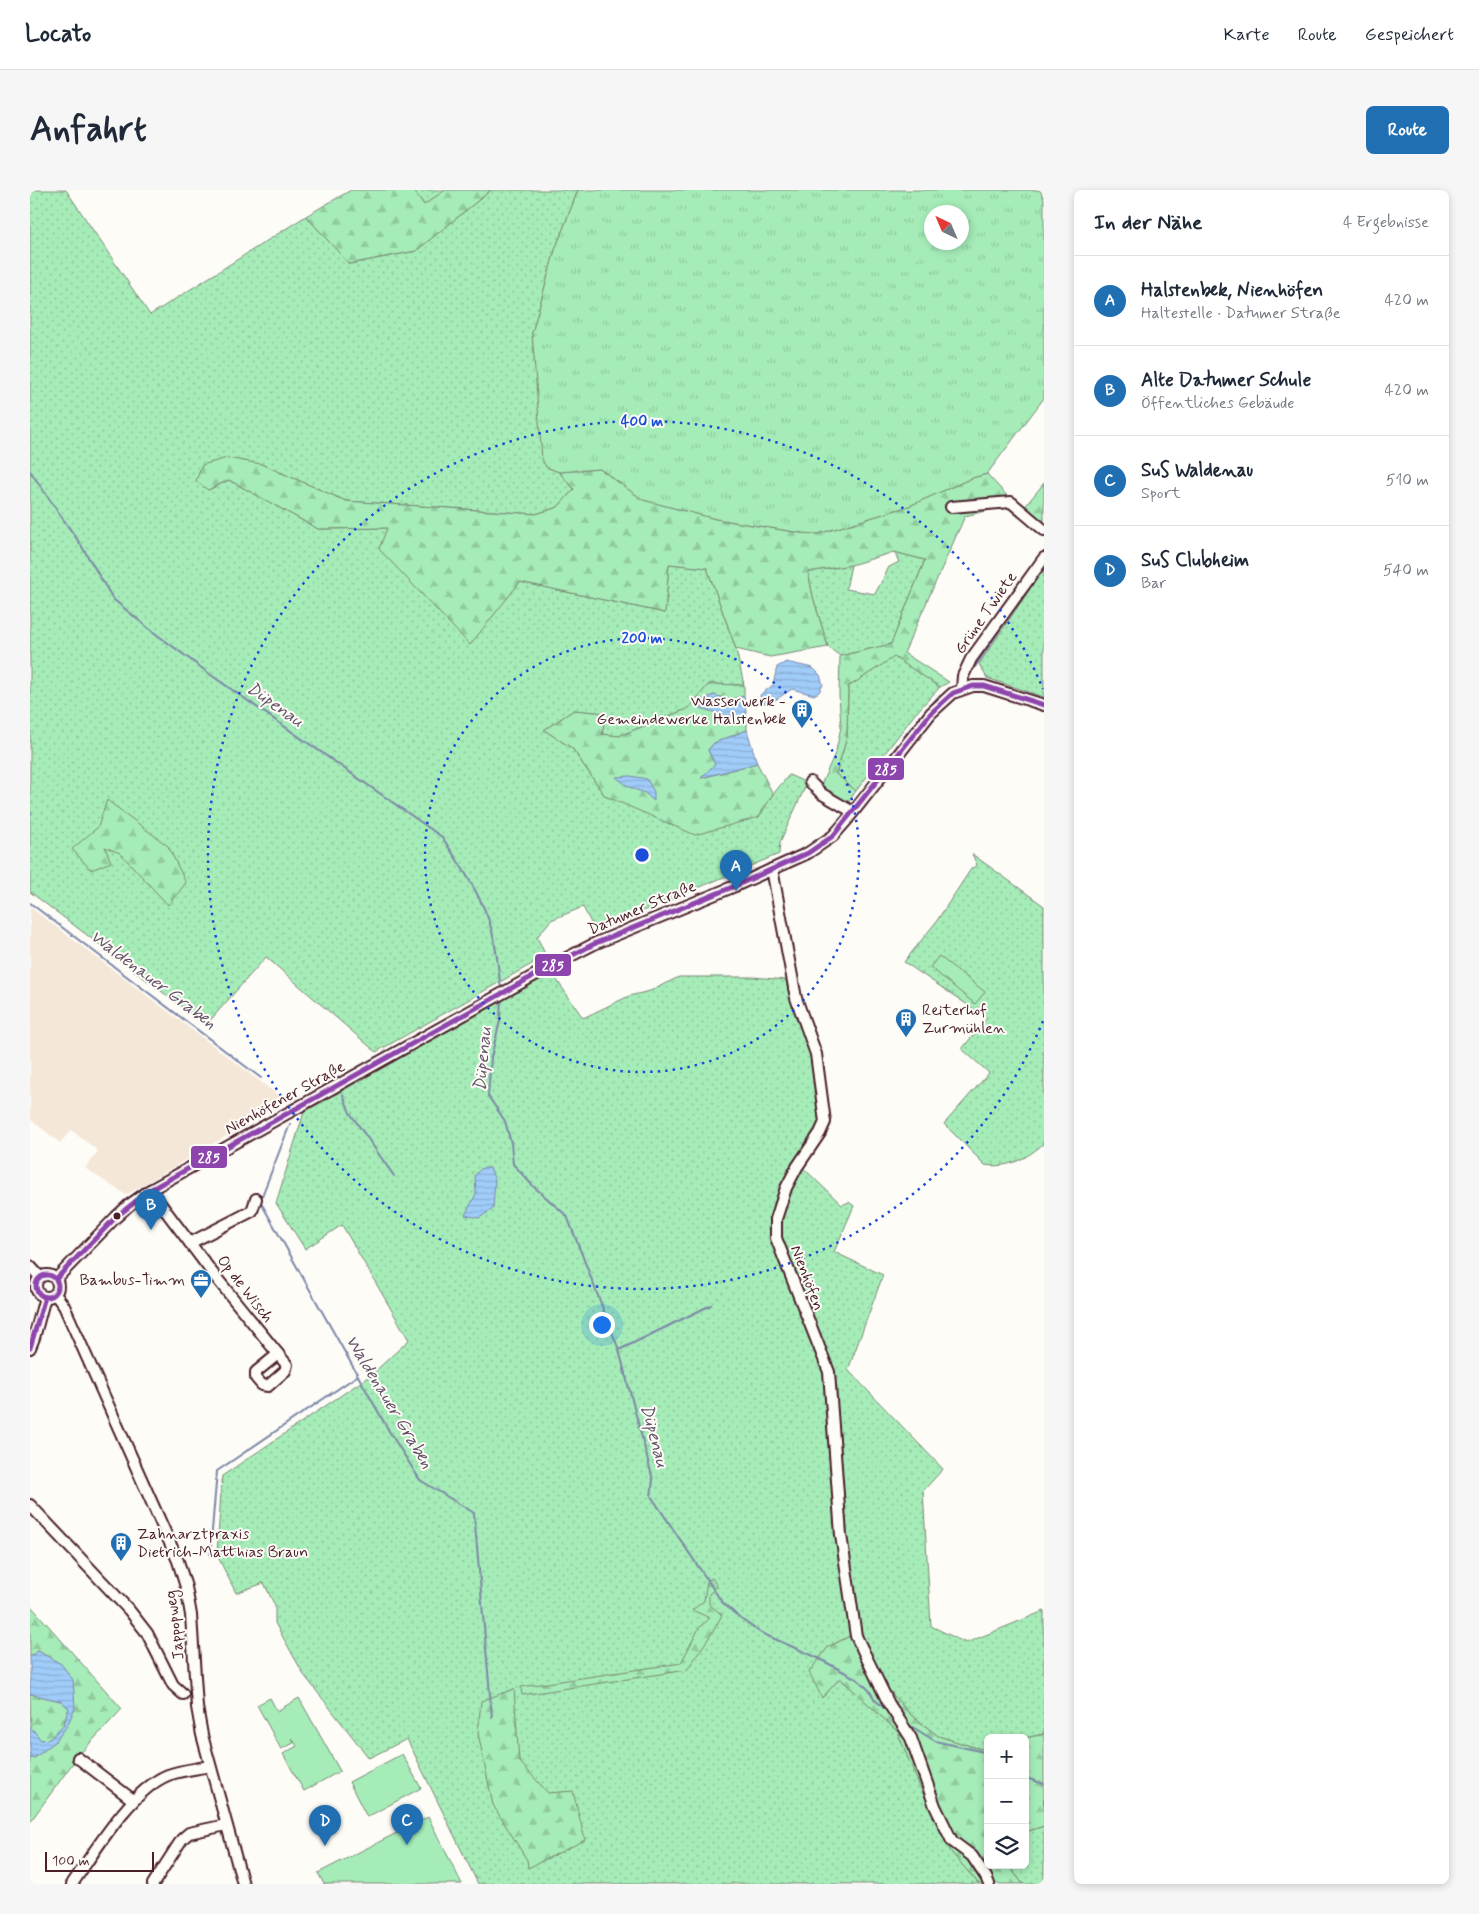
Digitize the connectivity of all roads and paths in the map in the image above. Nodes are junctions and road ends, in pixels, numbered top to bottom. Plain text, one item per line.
1 (951, 507) dead end
2 (1044, 530) edge
3 (1044, 558) edge
4 (962, 688) junction
5 (1044, 705) edge
6 (810, 782) dead end
7 (853, 812) junction
8 (772, 869) junction
9 (496, 996) joint
10 (150, 1190) junction
11 (256, 1199) dead end
12 (190, 1243) junction
13 (30, 1266) edge
14 (40, 1278) junction
15 (56, 1279) junction
16 (55, 1294) junction
17 (45, 1297) junction
18 (30, 1348) edge
19 (278, 1354) dead end
20 (30, 1505) edge
21 (183, 1694) dead end
22 (78, 1758) dead end
23 (210, 1766) junction
24 (133, 1800) junction
25 (226, 1825) junction
26 (72, 1884) edge
27 (153, 1884) edge
28 (243, 1884) edge
29 (989, 1884) edge

1 - 2 street
3 - 4 street, Grüne Twiete
4 - 5 street
4 - 7 street, Datumer Straße
6 - 7 street
7 - 8 street, Datumer Straße
8 - 9 street, Datumer Straße
8 - 29 street, Nienhöfen
9 - 10 street, Nienhöfener Straße
10 - 12 street, Op de Wisch
10 - 15 street, Nienhöfener Straße
11 - 12 street, Op de Wisch
12 - 19 street, Op de Wisch
13 - 14 street
14 - 15 street
14 - 17 street
15 - 16 street
16 - 17 street
16 - 23 street, Jappopweg
17 - 18 street
20 - 21 street
22 - 24 street
23 - 24 street
23 - 25 street, Jappopweg
24 - 26 street
25 - 27 street
25 - 28 street, Jappopweg

